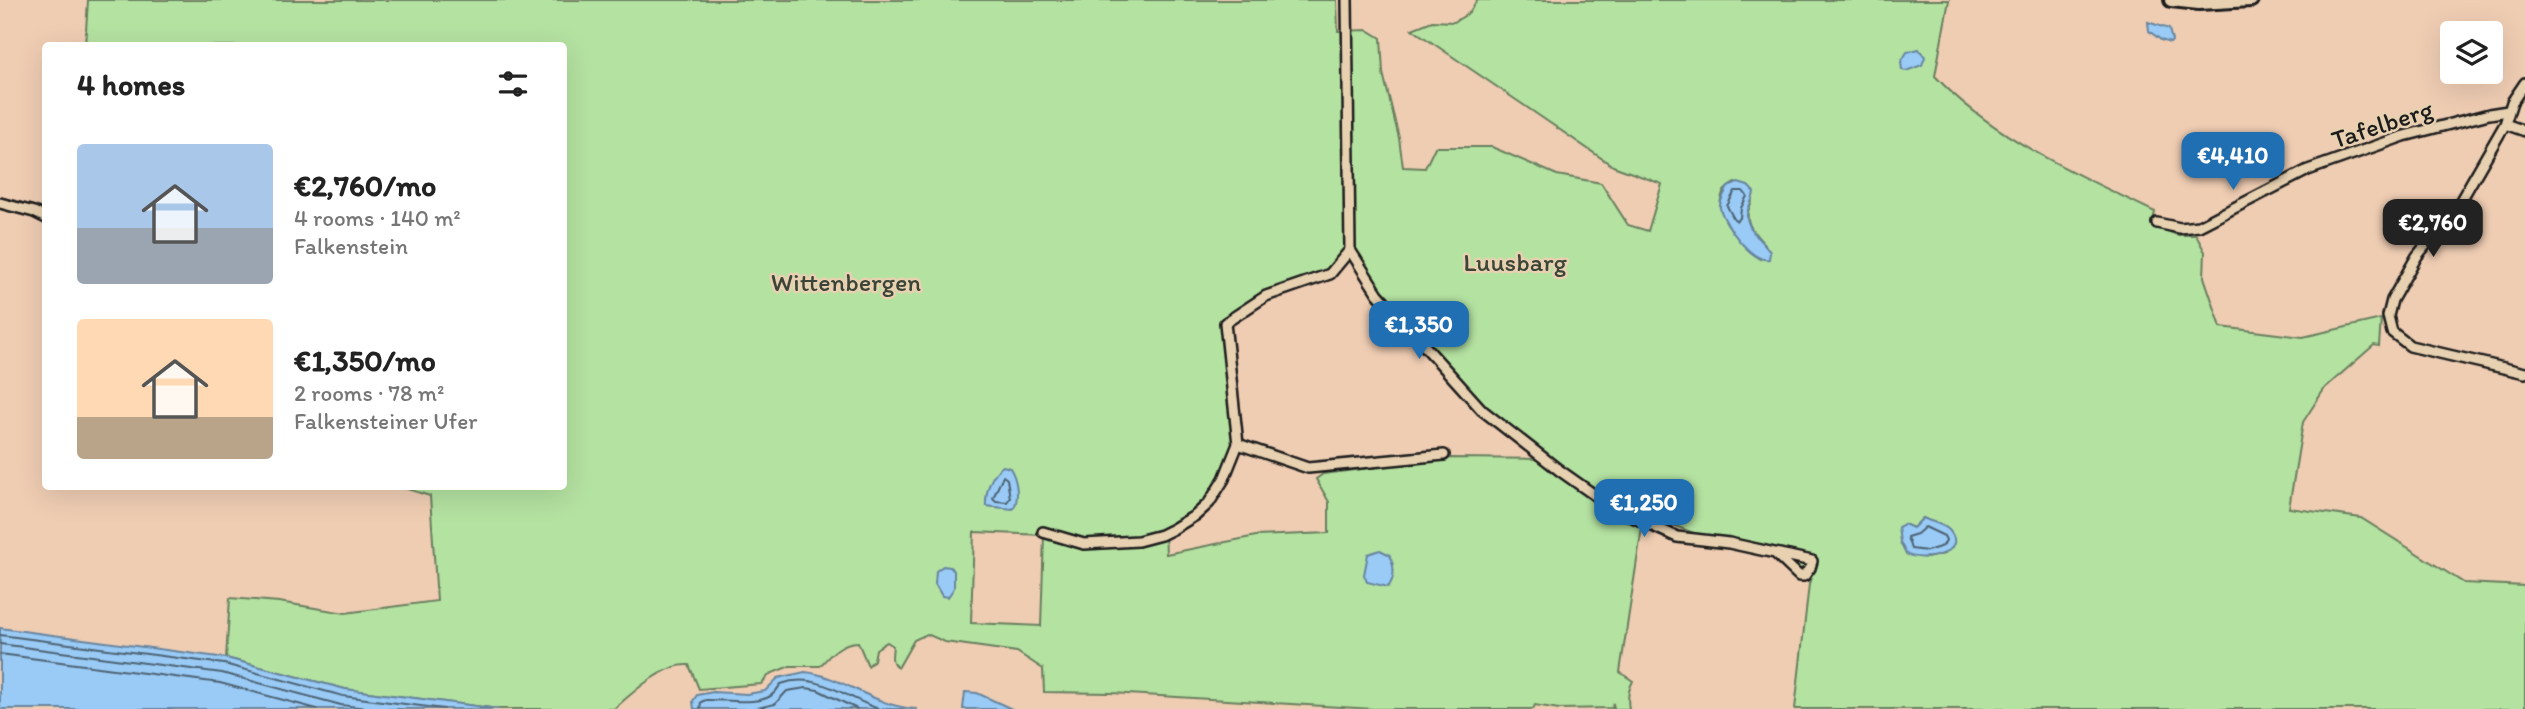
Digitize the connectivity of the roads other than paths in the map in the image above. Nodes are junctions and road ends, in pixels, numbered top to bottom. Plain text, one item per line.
1 (1347, 0) edge
2 (2171, 0) edge
3 (2251, 0) edge
4 (2525, 83) edge
5 (2508, 111) junction
6 (2505, 124) junction
7 (2525, 131) edge
8 (0, 203) edge
9 (42, 216) edge
10 (2157, 223) dead end
11 (1350, 250) junction
12 (2525, 373) edge
13 (1238, 444) junction
14 (1444, 455) dead end
15 (1043, 532) dead end
16 (1776, 554) dead end

1 - 11 street
2 - 3 street
4 - 5 street
5 - 6 street
5 - 10 street, Tafelberg
6 - 7 street
6 - 12 street
8 - 9 street
11 - 13 street
11 - 16 street
13 - 14 street
13 - 15 street

